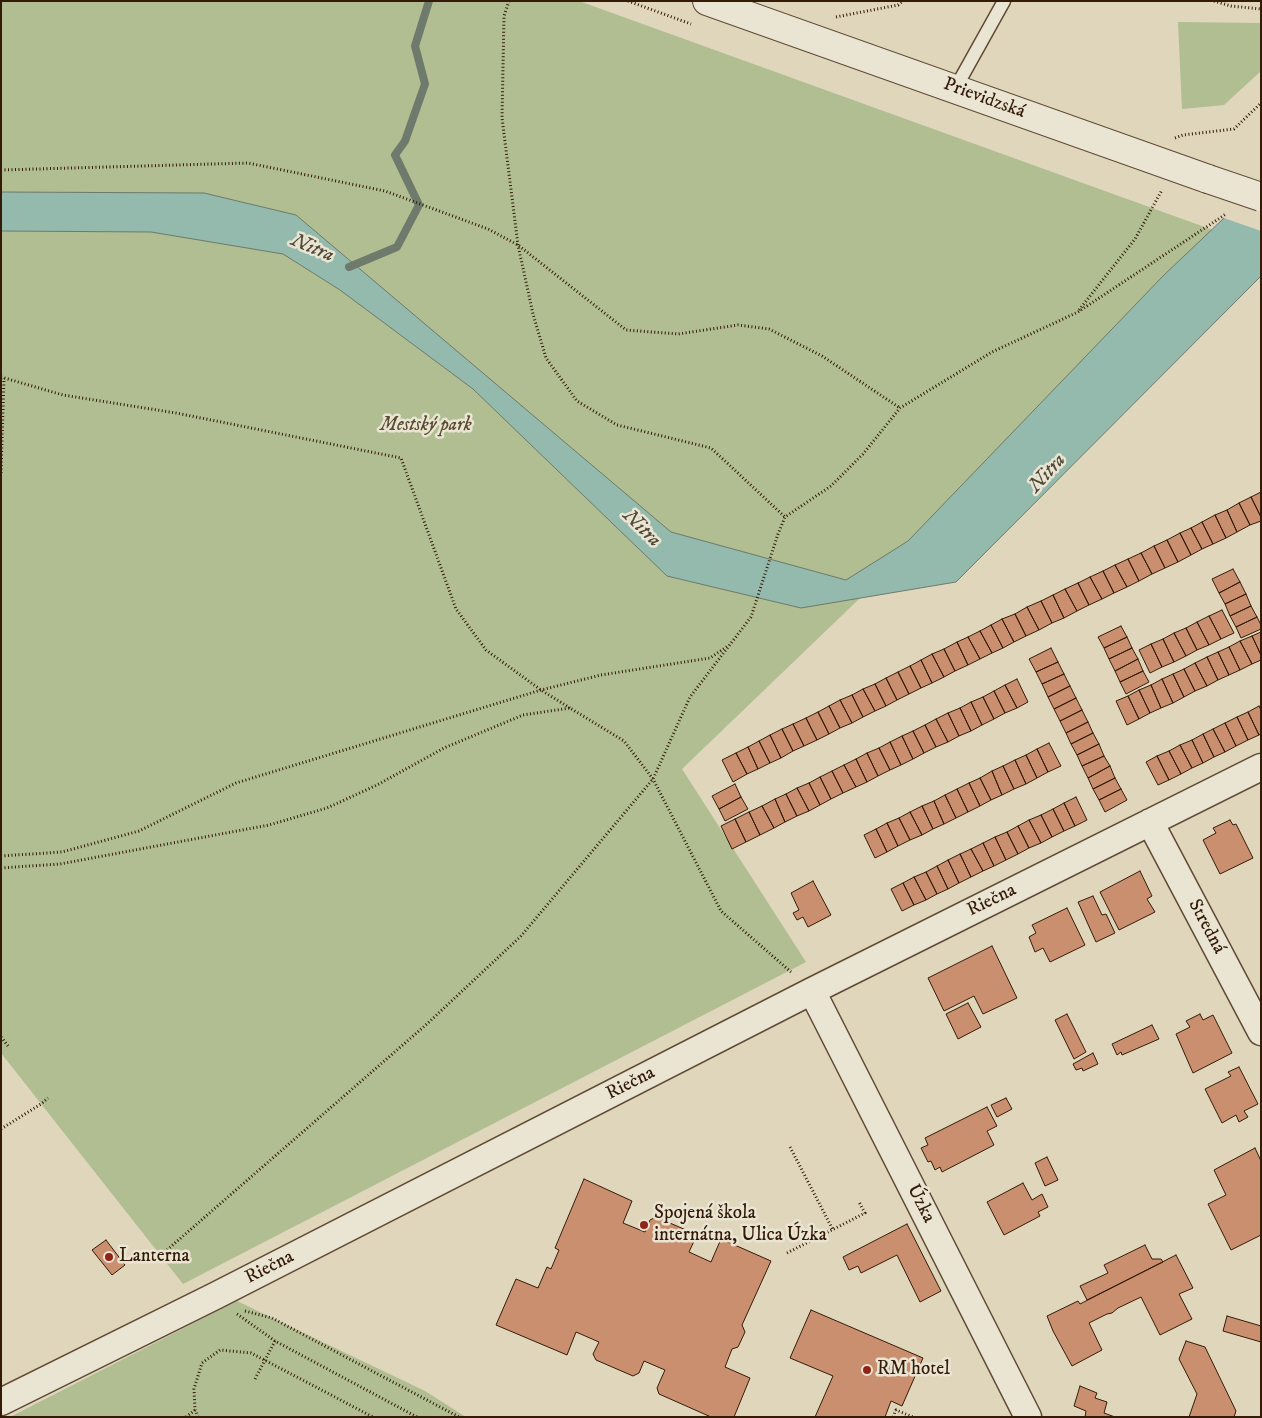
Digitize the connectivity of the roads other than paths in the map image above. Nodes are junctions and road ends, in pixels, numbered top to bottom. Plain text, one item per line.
1 (707, 1) edge
2 (1004, 1) edge
3 (955, 89) junction
4 (1261, 198) edge
5 (1261, 767) edge
6 (1150, 822) junction
7 (812, 991) junction
8 (1261, 1032) edge
9 (1, 1402) edge
10 (1028, 1417) edge

1 - 3 street, Prievidzská
2 - 3 lane
3 - 4 street, Prievidzská, bridge
5 - 6 street, Riečna
6 - 7 street, Riečna
6 - 8 street, Stredná
7 - 9 street, Riečna
7 - 10 street, Úzka

